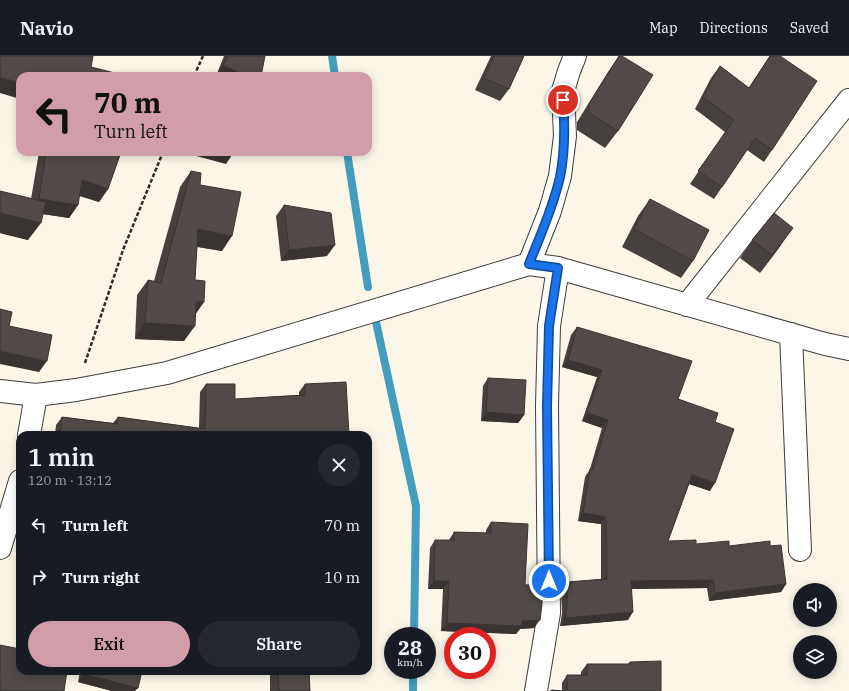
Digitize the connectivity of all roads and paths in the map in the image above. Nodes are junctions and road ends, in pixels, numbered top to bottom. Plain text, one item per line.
1 (203, 56) edge
2 (575, 56) edge
3 (196, 72) edge
4 (849, 100) edge
5 (161, 156) edge
6 (529, 264) junction
7 (558, 268) junction
8 (687, 305) junction
9 (792, 334) junction
10 (849, 349) edge
11 (76, 390) junction
12 (0, 391) edge
13 (36, 395) junction
14 (30, 431) edge
15 (16, 494) edge
16 (0, 548) edge
17 (800, 550) dead end
18 (536, 691) edge

1 - 3 path
2 - 6 street
4 - 8 street
5 - 11 path
6 - 7 street
6 - 11 street
7 - 8 street
7 - 18 street
8 - 9 street
9 - 10 street
9 - 17 street
11 - 13 street
12 - 13 street
13 - 14 street
15 - 16 street

